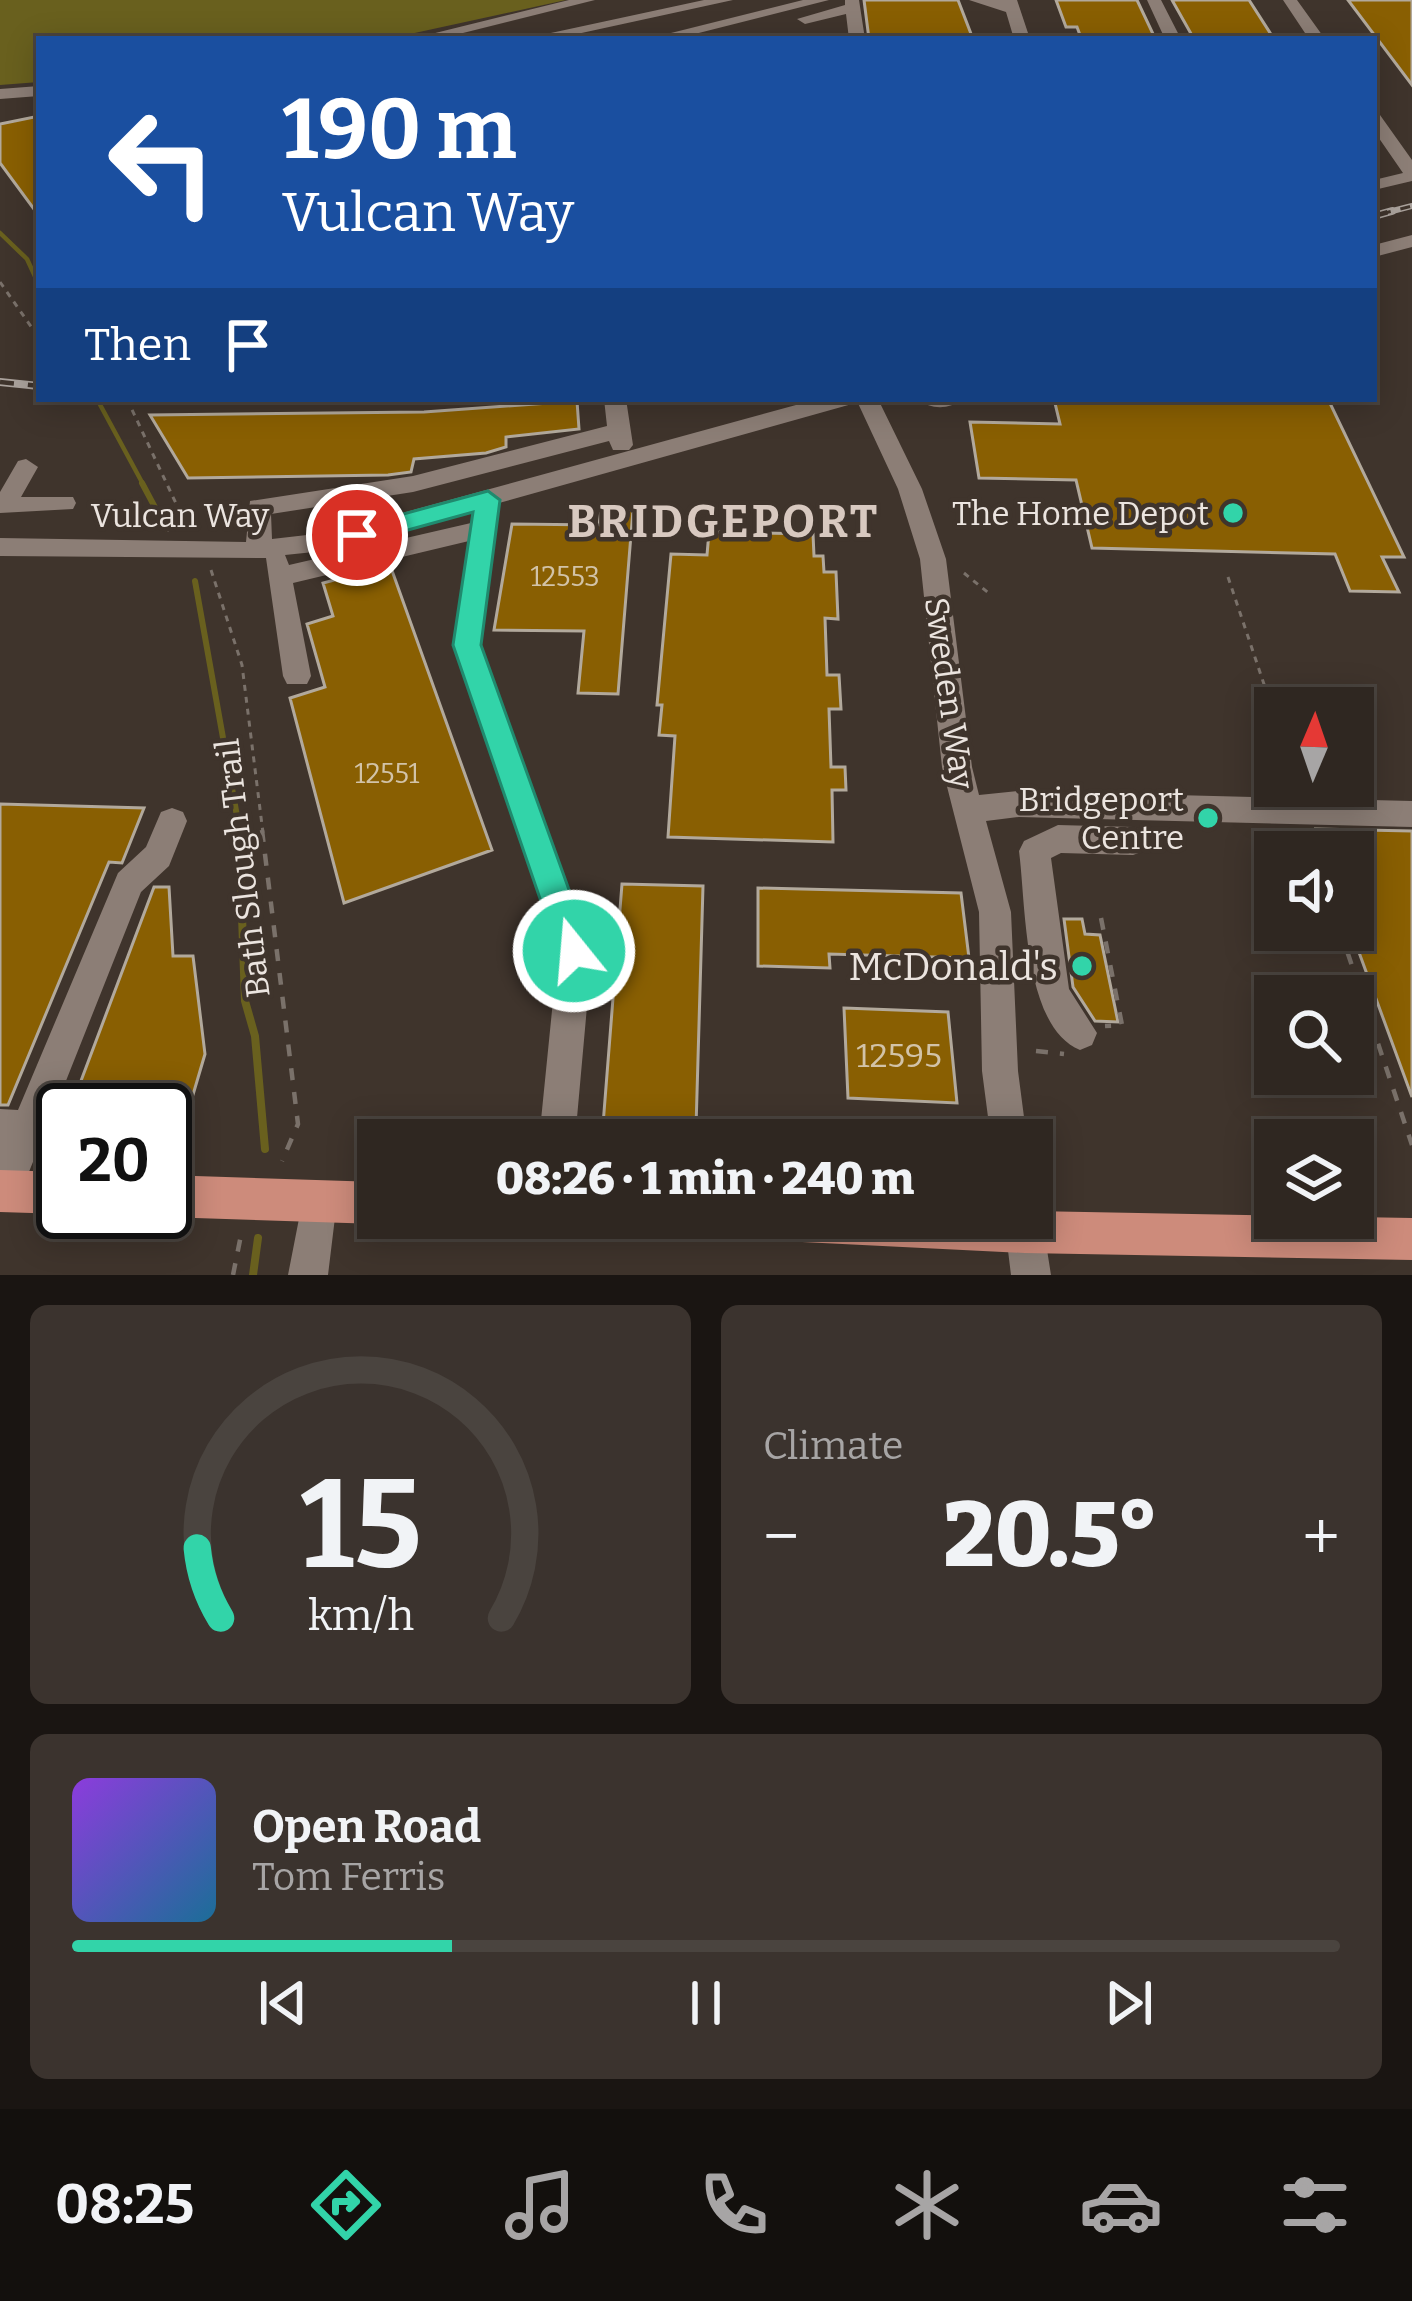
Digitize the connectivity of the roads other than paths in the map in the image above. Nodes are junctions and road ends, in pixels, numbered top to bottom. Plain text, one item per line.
1 (588, 0) edge
2 (726, 0) edge
3 (822, 0) edge
4 (976, 0) edge
5 (1154, 0) edge
6 (1290, 0) edge
7 (1011, 4) edge
8 (775, 11) edge
9 (856, 25) edge
10 (432, 36) edge
11 (546, 36) edge
12 (668, 36) edge
13 (808, 36) edge
14 (813, 36) edge
15 (1021, 36) edge
16 (1172, 36) edge
17 (1315, 36) edge
18 (36, 92) edge
19 (2, 102) edge
20 (36, 106) edge
21 (1377, 123) edge
22 (1412, 174) edge
23 (1377, 184) edge
24 (1412, 241) edge
25 (1377, 250) edge
26 (615, 402) edge
27 (833, 402) edge
28 (868, 402) edge
29 (619, 431) junction
30 (623, 461) junction
31 (26, 467) dead end
32 (64, 503) dead end
33 (1, 508) edge
34 (486, 514) junction
35 (0, 547) edge
36 (271, 559) junction
37 (297, 676) dead end
38 (966, 810) junction
39 (1412, 814) edge
40 (172, 821) dead end
41 (1133, 841) dead end
42 (1081, 1033) dead end
43 (559, 1119) edge
44 (1007, 1119) edge
45 (31, 1129) edge
46 (2, 1191) edge
47 (36, 1192) edge
48 (192, 1197) edge
49 (318, 1201) junction
50 (357, 1202) edge
51 (1053, 1226) edge
52 (1026, 1239) edge
53 (1412, 1239) edge
54 (308, 1275) edge
55 (1031, 1275) edge

1 - 10 street
2 - 11 street
3 - 8 street
4 - 7 street
5 - 16 street
6 - 17 street
7 - 15 street
8 - 9 street
8 - 12 street
8 - 13 street
9 - 14 street
18 - 19 street
19 - 20 street
21 - 22 street
22 - 23 street
24 - 25 street
26 - 29 street
27 - 30 street
28 - 38 street, Sweden Way
29 - 30 street
29 - 36 street
30 - 34 street
31 - 33 street
32 - 33 street
34 - 36 street, Vulcan Way
34 - 43 street
35 - 36 street, Vulcan Way
36 - 37 street
38 - 39 street
38 - 44 street, Sweden Way
40 - 45 street
41 - 42 street
45 - 46 street
46 - 47 main road
48 - 49 main road
49 - 50 main road
49 - 54 street
51 - 53 main road
52 - 55 street

